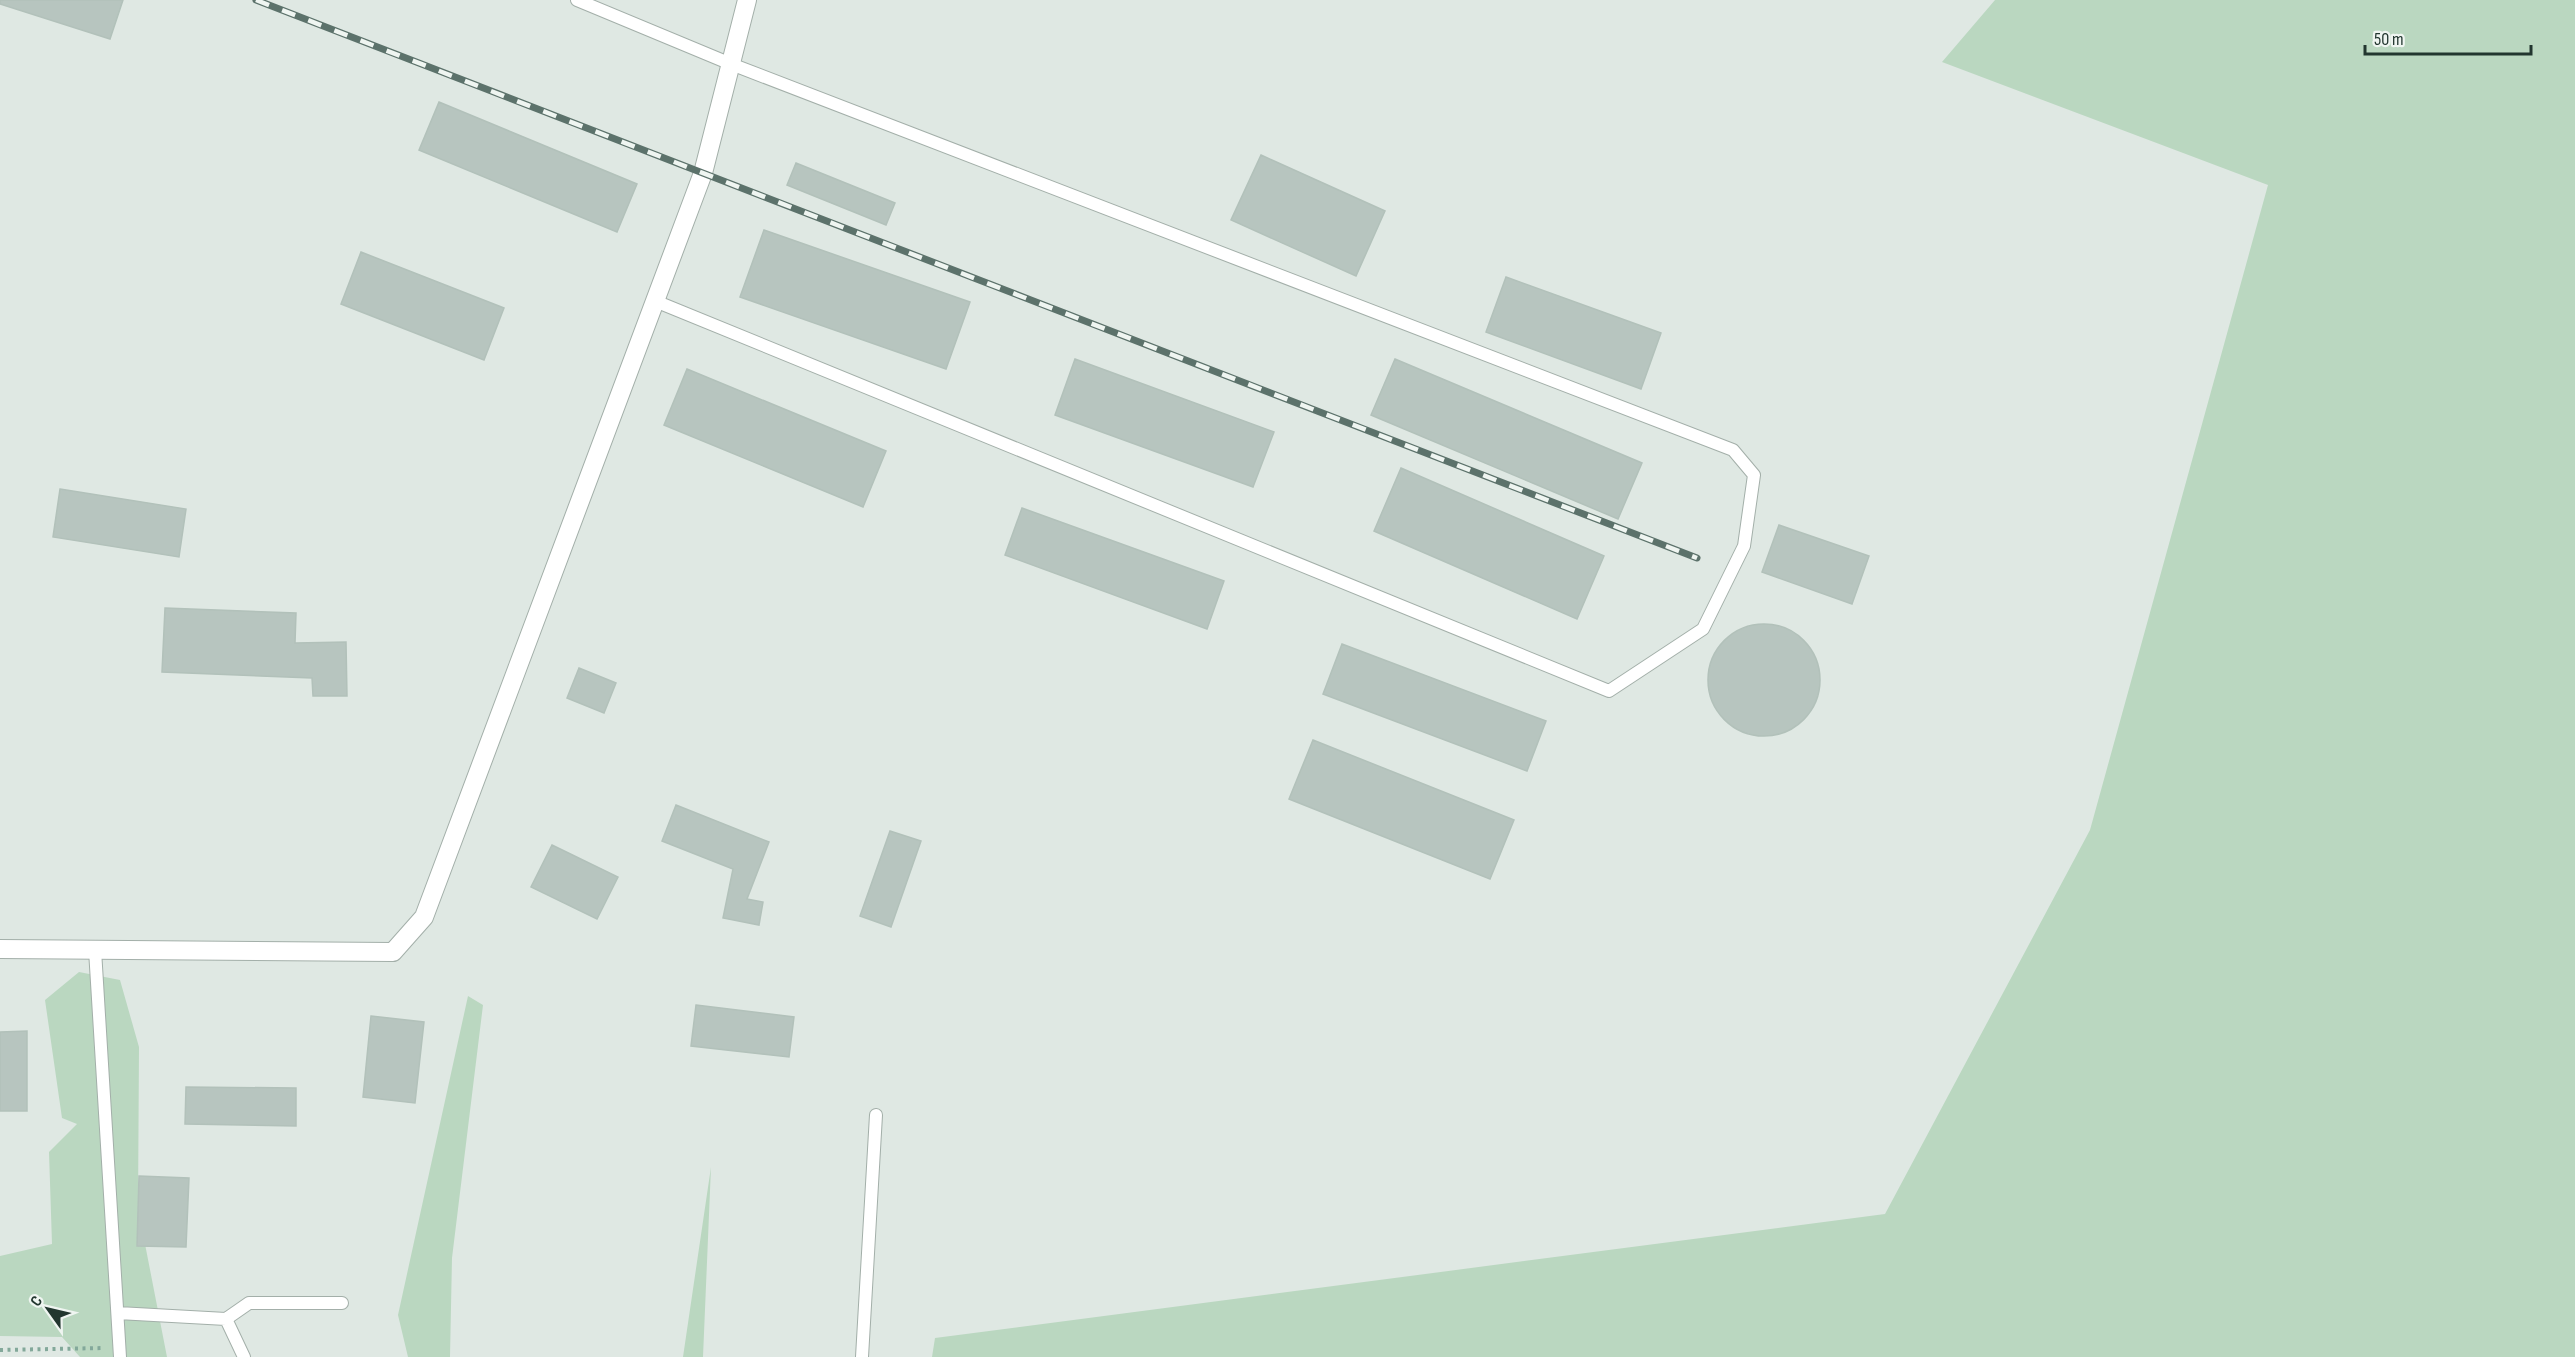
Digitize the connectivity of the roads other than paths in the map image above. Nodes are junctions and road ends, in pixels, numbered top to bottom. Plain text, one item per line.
1 (576, 0) edge
2 (747, 0) edge
3 (731, 64) junction
4 (656, 301) junction
5 (0, 950) edge
6 (95, 950) junction
7 (876, 1115) dead end
8 (342, 1303) dead end
9 (118, 1313) junction
10 (226, 1319) junction
11 (120, 1352) edge
12 (244, 1357) edge
13 (862, 1357) edge

1 - 3 lane
2 - 3 street
3 - 4 street
3 - 4 lane
4 - 6 street
5 - 6 street
6 - 9 lane
7 - 13 lane
8 - 10 lane
9 - 10 lane
9 - 11 lane
10 - 12 lane

